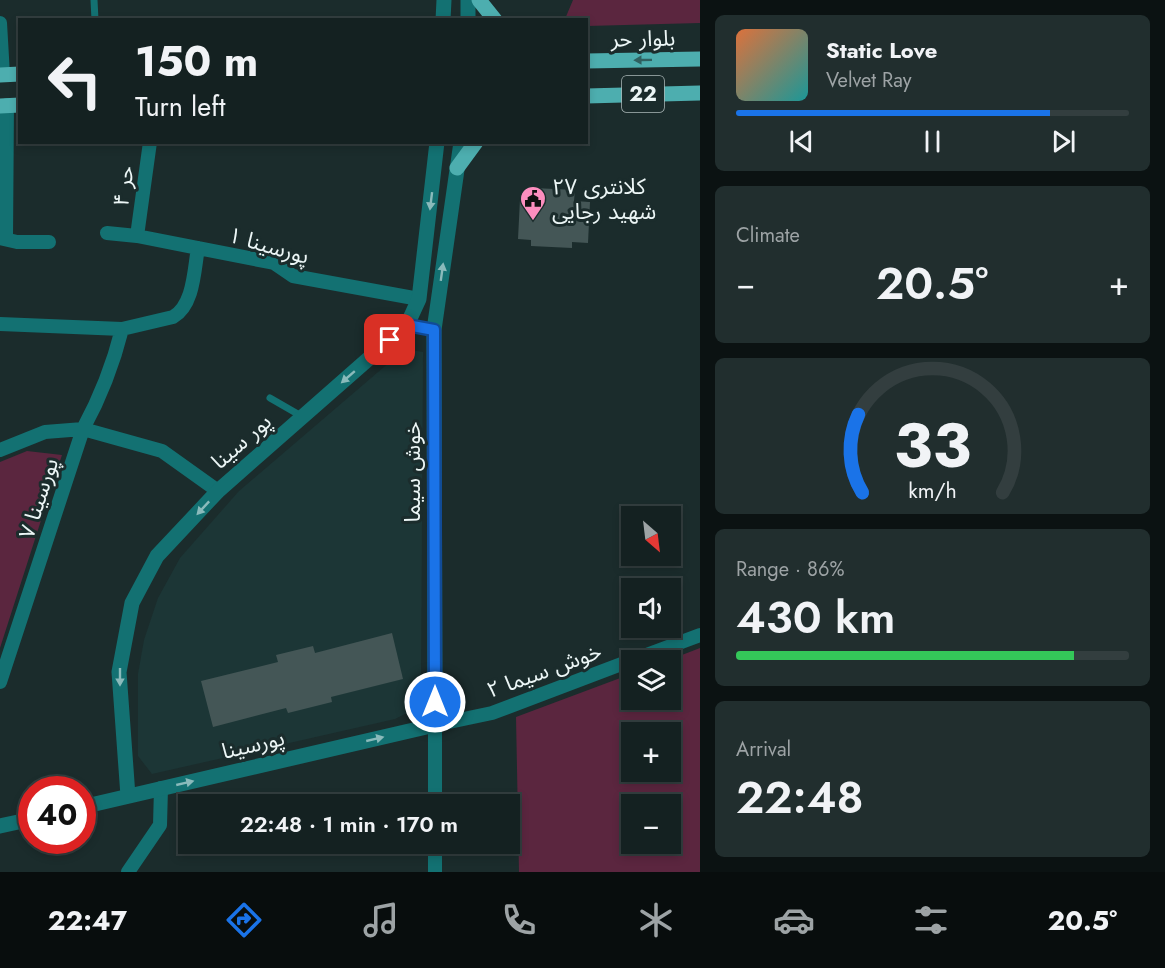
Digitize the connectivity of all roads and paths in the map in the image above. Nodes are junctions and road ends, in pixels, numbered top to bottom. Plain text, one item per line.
1 (94, 0) edge
2 (444, 0) edge
3 (468, 0) edge
4 (479, 0) edge
5 (95, 18) edge
6 (443, 18) edge
7 (468, 18) edge
8 (493, 18) edge
9 (0, 23) edge
10 (700, 59) edge
11 (588, 61) edge
12 (18, 74) edge
13 (1, 75) edge
14 (700, 93) edge
15 (588, 96) edge
16 (9, 105) edge
17 (150, 144) edge
18 (437, 144) edge
19 (461, 144) edge
20 (475, 144) edge
21 (457, 168) junction
22 (107, 233) dead end
23 (137, 236) junction
24 (3, 238) edge
25 (49, 242) dead end
26 (198, 248) junction
27 (419, 299) junction
28 (0, 324) edge
29 (407, 325) junction
30 (122, 328) junction
31 (434, 330) junction
32 (270, 398) dead end
33 (303, 417) junction
34 (83, 429) junction
35 (0, 450) edge
36 (219, 491) junction
37 (700, 635) edge
38 (659, 650) edge
39 (621, 664) edge
40 (0, 682) edge
41 (435, 725) junction
42 (160, 788) junction
43 (435, 794) edge
44 (128, 796) junction
45 (96, 804) edge
46 (18, 822) edge
47 (0, 826) edge
48 (435, 854) edge
49 (128, 872) edge
50 (435, 872) edge

1 - 5 lane
2 - 6 street
3 - 7 street
4 - 8 main road
9 - 13 street
10 -> 11 main road, بلوار حر / 22
12 - 13 main road
14 - 15 main road, 22
16 - 24 street
17 - 23 street, حر ۴
18 -> 27 street, پور سینا
19 - 21 street, خوش سیما
20 - 21 main road
31 -> 21 street, خوش سیما
22 - 23 street, پورسینا ۱
23 - 26 street, پورسینا ۱
24 - 25 street
26 - 27 street, پورسینا ۱
26 - 30 street
27 - 29 street, پور سینا
28 - 30 street
29 - 31 street
29 -> 33 street, پور سینا
30 - 34 street, پورسینا ۷
31 - 41 street, خوش سیما
32 - 33 lane
33 - 36 street, پور سینا
34 - 35 street
34 - 36 street
34 - 40 street, پورسینا ۷
36 -> 44 street, پور سینا
37 - 38 street, خوش سیما ۲
39 - 41 street, خوش سیما ۲
42 -> 41 street, پورسینا
41 - 43 street, خوش سیما
42 - 44 street, پورسینا
42 - 49 street
44 - 45 street, پورسینا
46 - 47 street
48 - 50 street

